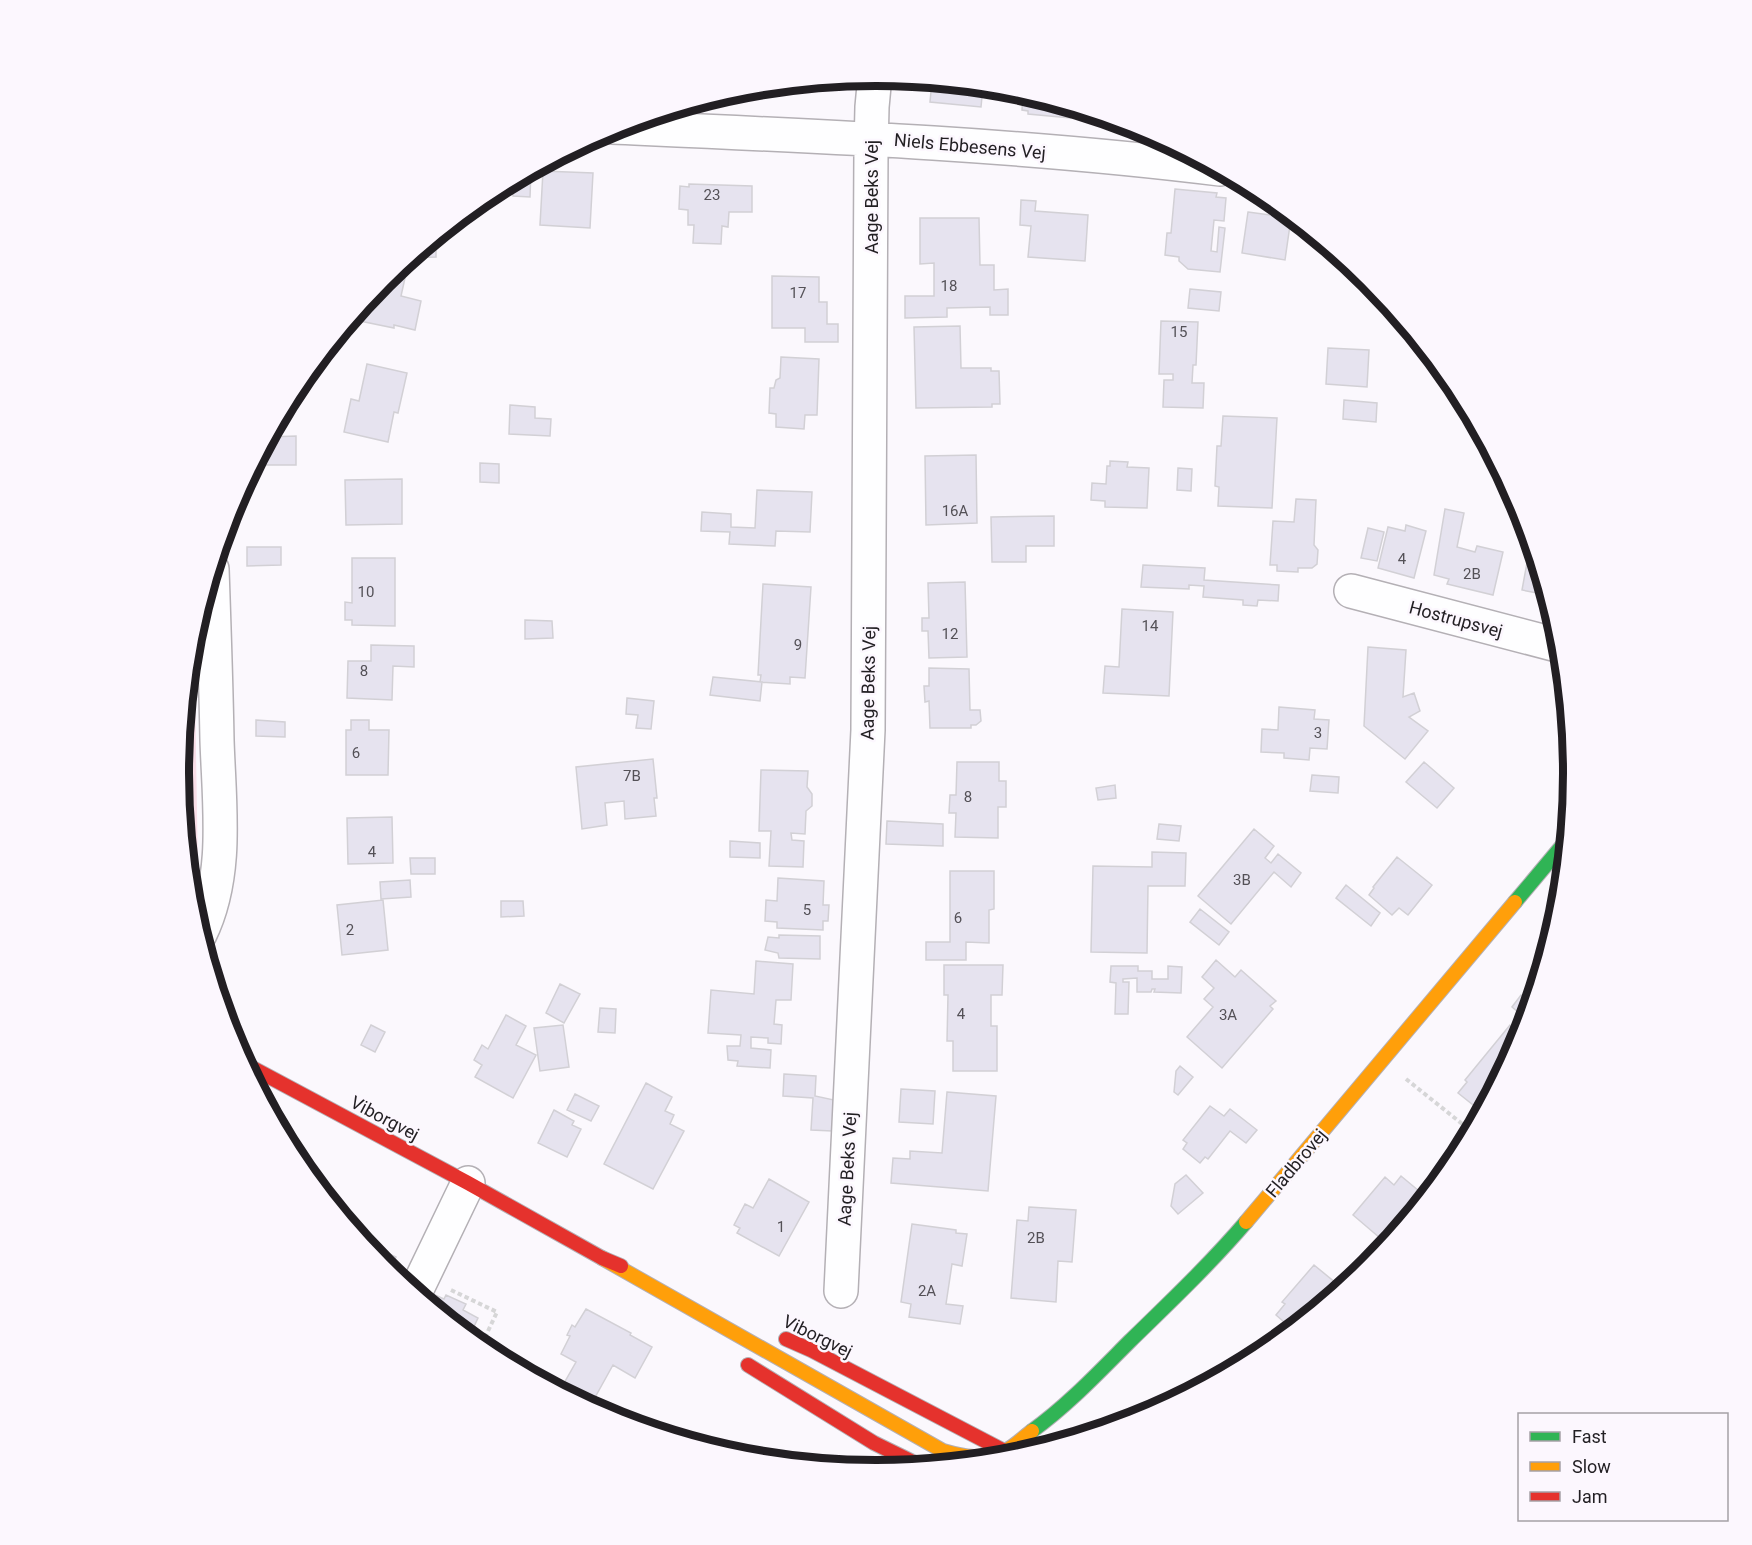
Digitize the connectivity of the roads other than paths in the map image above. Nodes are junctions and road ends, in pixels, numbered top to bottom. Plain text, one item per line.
1 (874, 86) edge
2 (639, 128) edge
3 (871, 138) junction
4 (1199, 166) edge
5 (1351, 591) dead end
6 (213, 593) edge
7 (1551, 643) edge
8 (1558, 850) edge
9 (206, 923) edge
10 (258, 1071) edge
11 (468, 1183) junction
12 (602, 1258) junction
13 (419, 1284) edge
14 (841, 1291) dead end
15 (727, 1313) dead end
16 (682, 1319) dead end
17 (769, 1332) dead end
18 (738, 1358) dead end
19 (1018, 1444) edge
20 (994, 1449) edge
21 (957, 1455) edge
22 (906, 1459) edge

1 - 3 street, Aage Beks Vej
2 - 3 street, Niels Ebbesens Vej
3 - 4 street, Niels Ebbesens Vej
3 - 14 street, Aage Beks Vej
5 - 7 street, Hostrupsvej
6 - 9 street
8 - 19 street, Fladbrovej
10 - 11 street, Viborgvej
11 - 12 street, Viborgvej
11 - 13 street
12 - 15 street, Viborgvej
12 - 16 street, Viborgvej
12 - 21 street
17 - 20 street, Viborgvej
18 - 22 street

